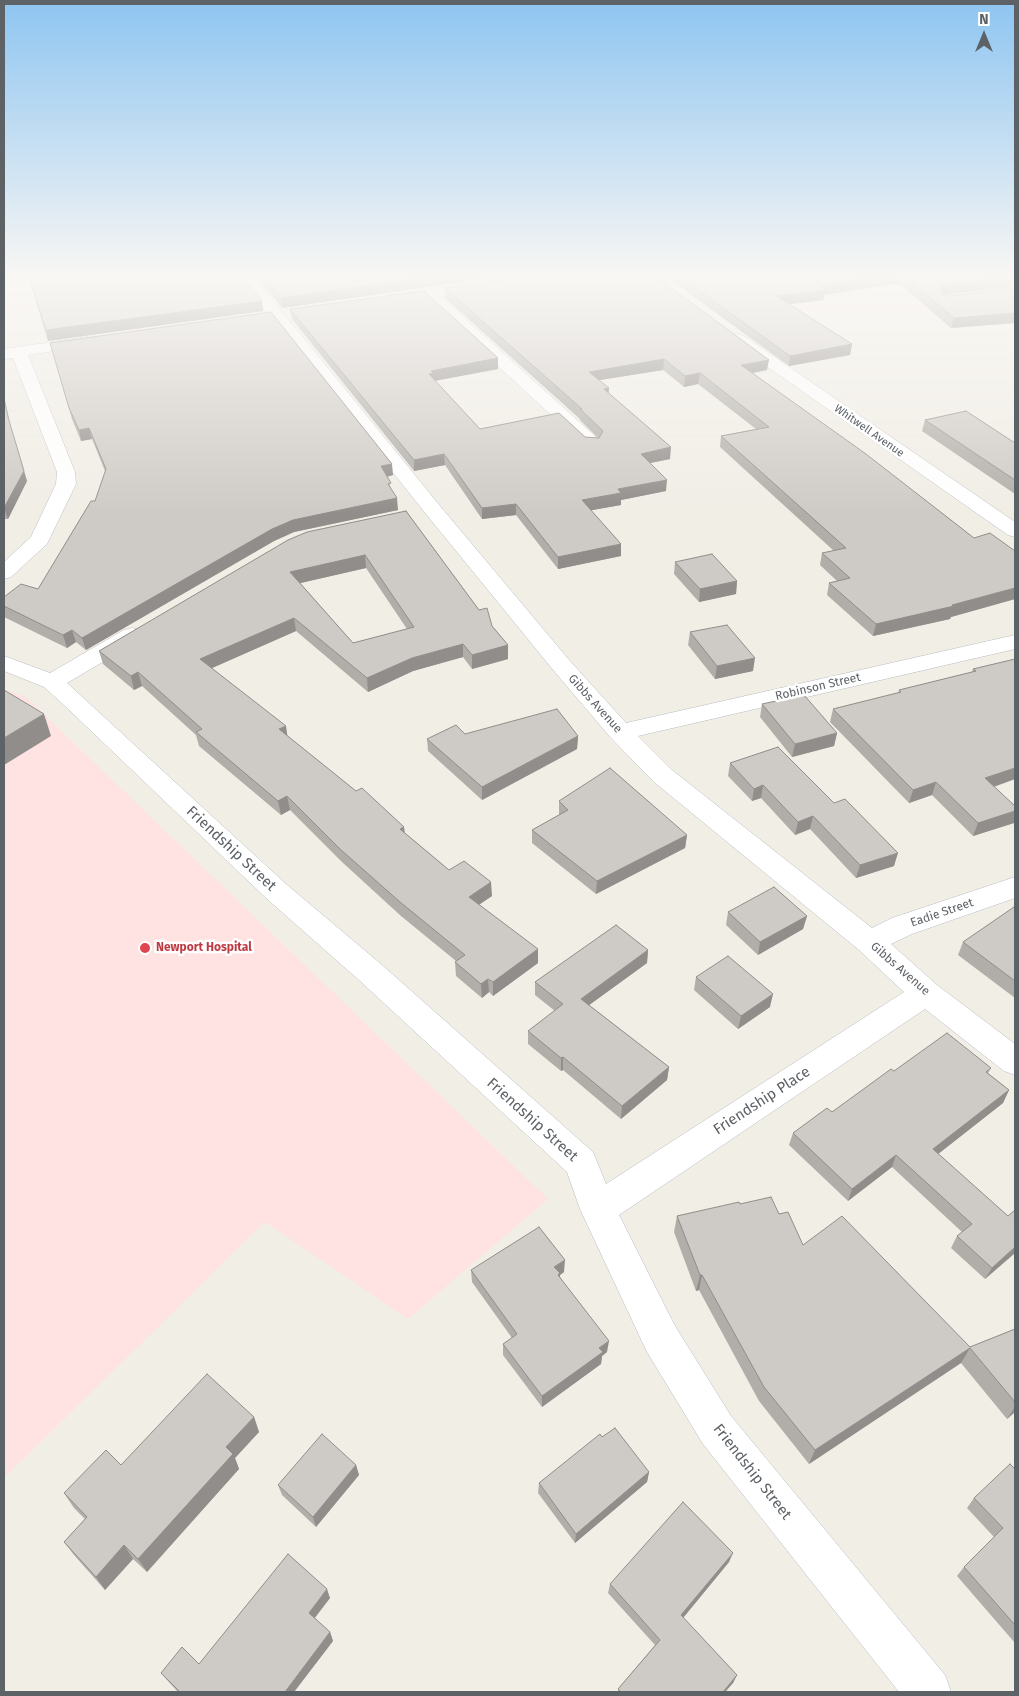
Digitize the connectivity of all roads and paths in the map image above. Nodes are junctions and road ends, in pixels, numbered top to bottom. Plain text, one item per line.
1 (12, 355) edge
2 (308, 355) edge
3 (496, 355) edge
4 (762, 355) edge
5 (592, 443) edge
6 (1015, 531) edge
7 (4, 573) edge
8 (145, 627) edge
9 (1015, 642) edge
10 (4, 663) edge
11 (52, 682) junction
12 (620, 732) junction
13 (1015, 887) edge
14 (869, 942) junction
15 (926, 993) junction
16 (1015, 1062) edge
17 (598, 1209) junction
18 (928, 1692) edge

1 - 7 street
2 - 12 street, Gibbs Avenue
3 - 5 street
4 - 6 street, Whitwell Avenue
8 - 11 street
9 - 12 street, Robinson Street
10 - 11 street, Friendship Street
11 - 17 street, Friendship Street
12 - 14 street, Gibbs Avenue
13 - 14 street, Eadie Street
14 - 15 street, Gibbs Avenue
15 - 16 street, Gibbs Avenue
15 - 17 street, Friendship Place
17 - 18 street, Friendship Street

